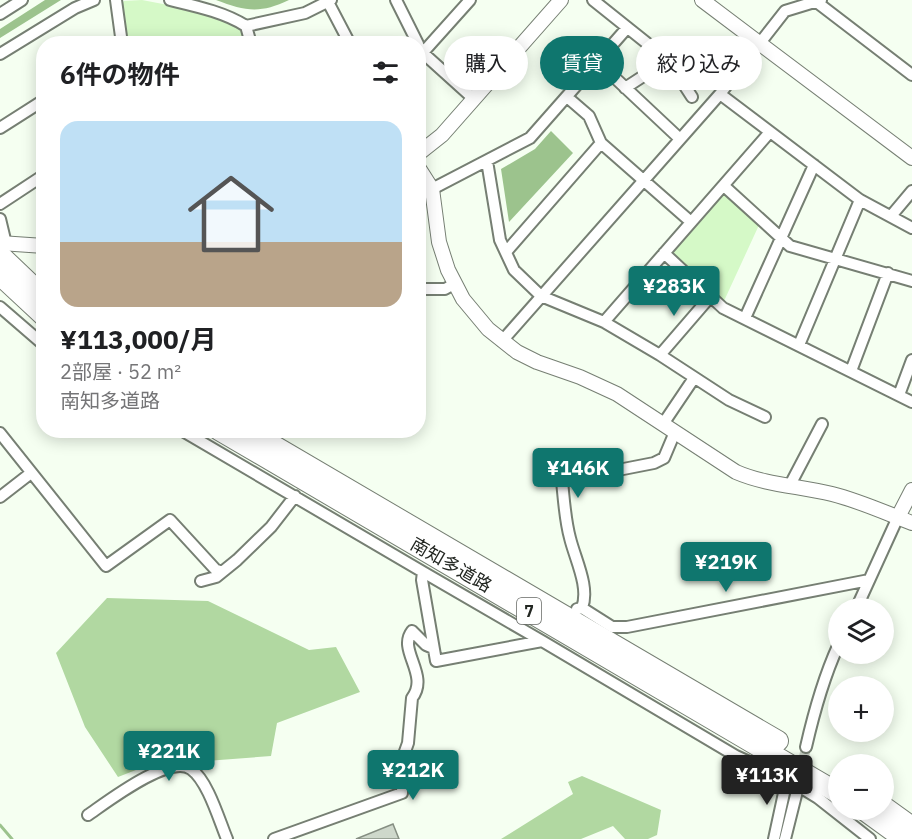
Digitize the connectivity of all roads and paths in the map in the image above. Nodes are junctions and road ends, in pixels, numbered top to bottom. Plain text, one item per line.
1 (22, 0) edge
2 (94, 0) edge
3 (116, 0) edge
4 (170, 0) edge
5 (396, 0) edge
6 (470, 0) edge
7 (561, 0) edge
8 (593, 0) edge
9 (702, 0) edge
10 (330, 1) edge
11 (816, 1) edge
12 (785, 6) edge
13 (0, 14) edge
14 (246, 26) junction
15 (627, 28) junction
16 (121, 36) edge
17 (249, 36) edge
18 (346, 36) edge
19 (413, 36) edge
20 (620, 36) edge
21 (637, 36) edge
22 (749, 36) edge
23 (762, 41) edge
24 (426, 43) edge
25 (762, 46) edge
26 (0, 54) edge
27 (426, 56) edge
28 (912, 75) edge
29 (636, 81) edge
30 (626, 88) joint
31 (573, 90) edge
32 (688, 90) edge
33 (723, 90) edge
34 (720, 94) junction
35 (692, 96) dead end
36 (567, 97) junction
37 (474, 99) junction
38 (36, 105) edge
39 (0, 128) edge
40 (770, 132) junction
41 (680, 139) junction
42 (601, 143) junction
43 (426, 148) edge
44 (912, 158) edge
45 (487, 161) junction
46 (814, 165) junction
47 (426, 179) edge
48 (643, 179) junction
49 (36, 180) edge
50 (724, 186) junction
51 (432, 189) junction
52 (912, 191) edge
53 (860, 200) junction
54 (0, 204) edge
55 (891, 216) junction
56 (0, 219) edge
57 (691, 222) junction
58 (912, 228) edge
59 (781, 239) junction
60 (36, 247) edge
61 (2, 249) edge
62 (506, 252) junction
63 (664, 253) junction
64 (836, 259) junction
65 (888, 273) junction
66 (0, 275) edge
67 (912, 281) edge
68 (454, 284) junction
69 (36, 288) edge
70 (426, 289) edge
71 (541, 296) junction
72 (710, 297) junction
73 (0, 307) edge
74 (36, 308) edge
75 (745, 318) junction
76 (604, 322) junction
77 (36, 338) edge
78 (502, 341) junction
79 (799, 345) junction
80 (660, 355) junction
81 (912, 360) edge
82 (851, 371) junction
83 (694, 378) junction
84 (899, 395) junction
85 (912, 402) edge
86 (765, 417) dead end
87 (669, 428) junction
88 (815, 429) dead end
89 (0, 433) edge
90 (195, 438) edge
91 (233, 438) edge
92 (261, 438) edge
93 (31, 473) junction
94 (790, 485) junction
95 (912, 490) edge
96 (295, 496) junction
97 (0, 497) edge
98 (898, 518) junction
99 (912, 523) edge
100 (222, 572) junction
101 (423, 572) junction
102 (869, 580) junction
103 (201, 581) dead end
104 (861, 598) edge
105 (542, 641) junction
106 (433, 648) junction
107 (830, 664) edge
108 (806, 747) tunnel mouth
109 (828, 771) edge
110 (787, 778) junction
111 (828, 787) edge
112 (797, 791) dead end
113 (894, 814) edge
114 (88, 815) dead end
115 (878, 820) edge
116 (912, 827) edge
117 (227, 839) edge
118 (274, 839) edge
119 (774, 839) edge
120 (785, 839) edge
121 (870, 839) edge
122 (904, 839) edge

1 - 13 street
2 - 26 street
3 - 16 street
4 - 14 street
5 - 19 street
6 - 24 street
7 - 37 street
8 - 15 street
9 - 22 street
10 - 14 street
10 - 18 street
11 - 12 street
11 - 28 street
12 - 23 street
14 - 17 street
15 - 20 street
15 - 21 street
25 - 44 street
27 - 37 street
29 - 30 street
30 - 41 street
31 - 36 street
32 - 35 street
33 - 34 street
34 - 40 street
34 - 41 street
36 - 42 street
36 - 45 street
37 - 43 street
38 - 39 street
40 - 46 street
40 - 50 street
41 - 48 street
42 - 48 street
42 - 62 street
45 - 51 street
45 - 62 street
46 - 53 street
46 - 59 street
47 - 51 street
48 - 57 street
48 - 71 street
49 - 54 street
50 - 57 street
50 - 59 street
51 - 68 street
52 - 55 street
53 - 55 street
53 - 64 street
55 - 58 street
56 - 61 street
57 - 63 street
59 - 64 street
59 - 75 street
60 - 61 street
61 - 69 highway
62 - 71 street
63 - 72 street
63 - 76 street
64 - 65 street
64 - 79 street
65 - 67 street
65 - 82 street
66 - 74 highway
68 - 70 street
68 - 78 street
71 - 76 street
71 - 78 street
72 - 75 street
72 - 80 street
73 - 77 street
75 - 79 street
76 - 80 street
78 - 87 street
79 - 82 street
80 - 83 street
81 - 84 street
82 - 84 street
83 - 86 street
83 - 87 street
84 - 85 street
87 - 94 street
87 - 102 street
88 - 94 street
89 - 93 street
90 - 96 street
91 - 111 highway, 南知多道路 / 7
92 - 109 highway, 南知多道路 / 7
93 - 97 street
93 - 100 street
94 - 98 street
95 - 98 street
96 - 100 street
96 - 101 street
98 - 99 street
98 - 102 street
100 - 103 street
101 - 105 street
101 - 106 street
102 - 104 street
105 - 106 street
105 - 110 street
106 - 118 street
107 - 108 street
110 - 119 street
110 - 121 street
112 - 120 street
113 - 116 highway
114 - 117 street
115 - 122 highway

